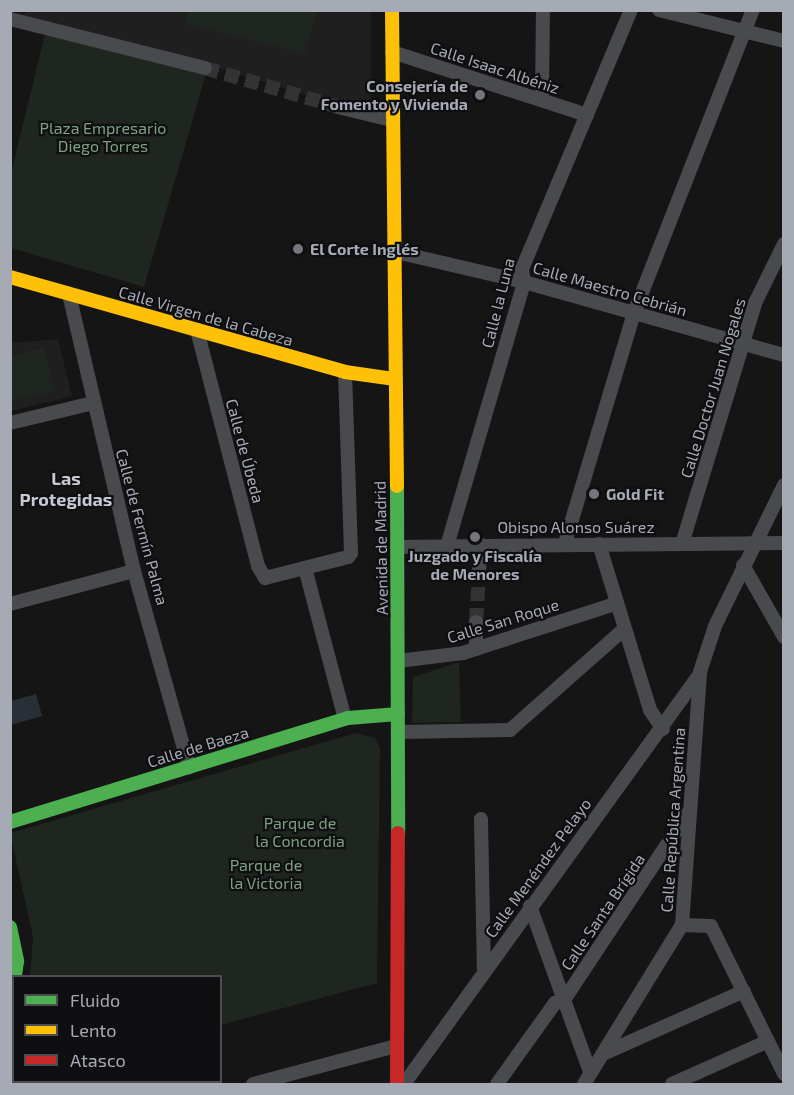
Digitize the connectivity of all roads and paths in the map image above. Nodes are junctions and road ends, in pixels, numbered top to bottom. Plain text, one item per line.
1 (392, 10) edge
2 (543, 10) edge
3 (631, 10) edge
4 (659, 10) edge
5 (753, 10) edge
6 (10, 19) edge
7 (746, 33) junction
8 (783, 41) edge
9 (392, 52) junction
10 (205, 68) tunnel mouth
11 (542, 99) junction
12 (338, 106) tunnel mouth
13 (587, 115) junction
14 (392, 120) junction
15 (783, 244) edge
16 (392, 251) junction
17 (10, 277) edge
18 (524, 282) junction
19 (69, 294) junction
20 (634, 313) junction
21 (197, 330) junction
22 (742, 344) junction
23 (783, 355) edge
24 (345, 372) junction
25 (394, 379) junction
26 (93, 403) junction
27 (10, 423) edge
28 (783, 485) edge
29 (755, 542) junction
30 (565, 543) junction
31 (783, 543) edge
32 (480, 544) junction
33 (599, 544) junction
34 (682, 544) junction
35 (447, 546) junction
36 (397, 547) junction
37 (743, 565) junction
38 (305, 568) junction
39 (134, 571) junction
40 (479, 575) tunnel mouth
41 (10, 604) edge
42 (615, 604) junction
43 (476, 622) tunnel mouth
44 (623, 630) junction
45 (783, 634) edge
46 (476, 649) junction
47 (398, 661) junction
48 (700, 672) junction
49 (398, 714) junction
50 (345, 719) junction
51 (663, 729) junction
52 (398, 732) junction
53 (189, 767) junction
54 (689, 811) junction
55 (481, 819) dead end
56 (10, 822) edge
57 (530, 906) junction
58 (682, 925) junction
59 (10, 927) edge
60 (539, 937) junction
61 (507, 938) junction
62 (484, 971) junction
63 (15, 975) edge
64 (744, 991) junction
65 (564, 1000) junction
66 (768, 1041) junction
67 (396, 1046) junction
68 (605, 1053) junction
69 (783, 1074) edge
70 (587, 1078) edge
71 (253, 1084) edge
72 (397, 1084) edge
73 (404, 1084) edge
74 (497, 1084) edge
75 (672, 1084) edge

1 - 9 street, Avenida de Madrid
2 - 11 street
3 - 13 street, Calle la Luna
4 - 7 street
5 - 7 street
6 - 10 street
7 - 8 street
7 - 20 street
9 - 11 street, Calle Isaac Albéniz
9 - 14 street, Avenida de Madrid
11 - 13 street, Calle Isaac Albéniz
12 - 14 street
13 - 18 street, Calle la Luna
14 - 16 street, Avenida de Madrid
15 - 22 street, Calle Doctor Juan Nogales
16 - 18 street, Calle Maestro Cebrián
16 - 25 street, Avenida de Madrid
17 - 19 street, Calle Virgen de la Cabeza
18 - 20 street, Calle Maestro Cebrián
18 - 35 street, Calle la Luna
19 - 21 street, Calle Virgen de la Cabeza
19 - 26 street, Calle de Fermín Palma
20 - 22 street, Calle Maestro Cebrián
20 - 30 street
21 - 24 street, Calle Virgen de la Cabeza
21 - 38 street, Calle de Úbeda
22 - 23 street, Calle Maestro Cebrián
22 - 34 street, Calle Doctor Juan Nogales
24 - 25 street, Calle Virgen de la Cabeza
24 - 38 street
25 - 36 street, Avenida de Madrid
26 - 27 street
26 - 39 street, Calle de Fermín Palma
28 - 29 street, Calle República Argentina
29 - 31 street, Obispo Alonso Suárez
29 - 34 street, Obispo Alonso Suárez
29 - 37 street, Calle República Argentina
30 - 32 street, Obispo Alonso Suárez
30 - 33 street, Obispo Alonso Suárez
32 - 35 street, Obispo Alonso Suárez
32 - 40 street
33 - 34 street, Obispo Alonso Suárez
33 - 42 street
35 - 36 street, Obispo Alonso Suárez
36 - 47 street, Avenida de Madrid
37 - 45 street
37 - 48 street, Calle República Argentina
38 - 50 street
39 - 41 street
39 - 53 street, Calle de Fermín Palma
42 - 44 street
42 - 46 street, Calle San Roque
43 - 46 street
44 - 51 street
44 - 52 street
46 - 47 street, Calle San Roque
47 - 49 street, Avenida de Madrid
48 - 51 street, Calle Menéndez Pelayo
48 - 54 street, Calle República Argentina
49 - 50 street, Calle de Baeza
49 - 52 street, Avenida de Madrid
50 - 53 street, Calle de Baeza
51 - 57 street, Calle Menéndez Pelayo
52 - 67 street, Avenida de Madrid
53 - 56 street, Calle de Baeza
54 - 58 street, Calle República Argentina
54 - 65 street, Calle Santa Brígida
55 - 62 street
57 - 60 street
57 - 61 street, Calle Menéndez Pelayo
58 - 64 street
58 - 68 street, Calle República Argentina
59 - 63 street
60 - 61 street
60 - 65 street
61 - 62 street, Calle Menéndez Pelayo
62 - 73 street, Calle Menéndez Pelayo
64 - 66 street
64 - 68 street
65 - 70 street
65 - 74 street, Calle Santa Brígida
66 - 69 street
66 - 75 street
67 - 71 street
67 - 72 street, Avenida de Madrid
68 - 70 street, Calle República Argentina

